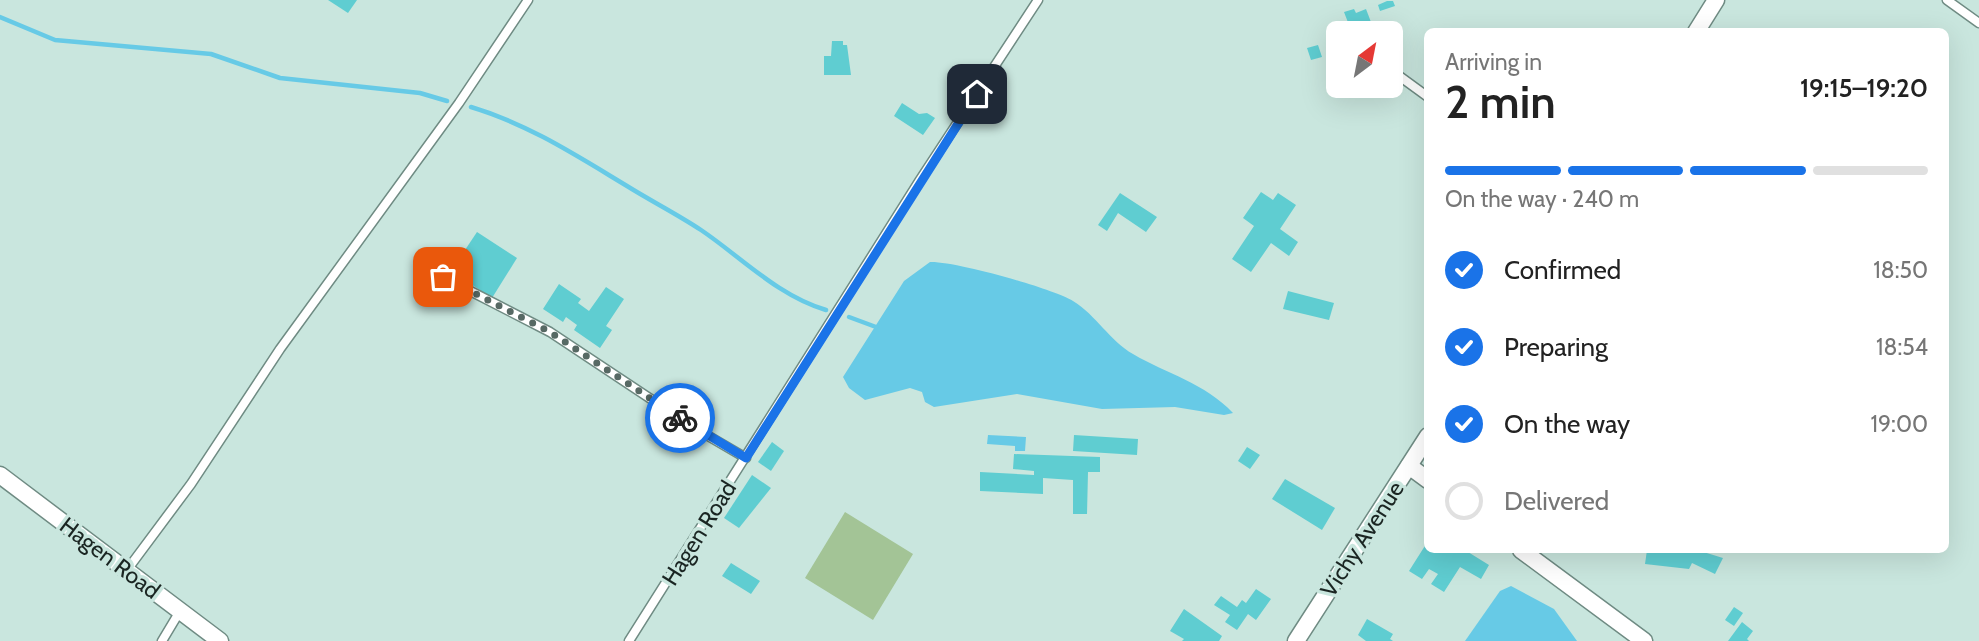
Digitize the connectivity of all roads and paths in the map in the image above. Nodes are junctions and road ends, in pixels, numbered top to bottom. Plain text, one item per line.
1 (528, 0) edge
2 (1038, 0) edge
3 (1716, 0) edge
4 (1947, 0) edge
5 (1979, 23) edge
6 (1698, 28) edge
7 (1404, 79) edge
8 (1424, 94) edge
9 (443, 277) dead end
10 (1424, 442) edge
11 (746, 458) junction
12 (1409, 466) junction
13 (0, 475) edge
14 (1424, 478) edge
15 (1525, 553) edge
16 (127, 570) junction
17 (180, 611) junction
18 (162, 641) edge
19 (220, 641) edge
20 (629, 641) edge
21 (1296, 641) edge
22 (1644, 641) edge

1 - 16 lane
2 - 11 lane, Hagen Road
3 - 6 street
4 - 5 lane
7 - 8 lane
9 - 11 lane
10 - 12 street, Vichy Avenue
11 - 20 lane, Hagen Road
12 - 14 street
12 - 21 street, Vichy Avenue
13 - 16 street, Hagen Road
15 - 22 street
16 - 17 street, Hagen Road
17 - 18 lane
17 - 19 street, Hagen Road

